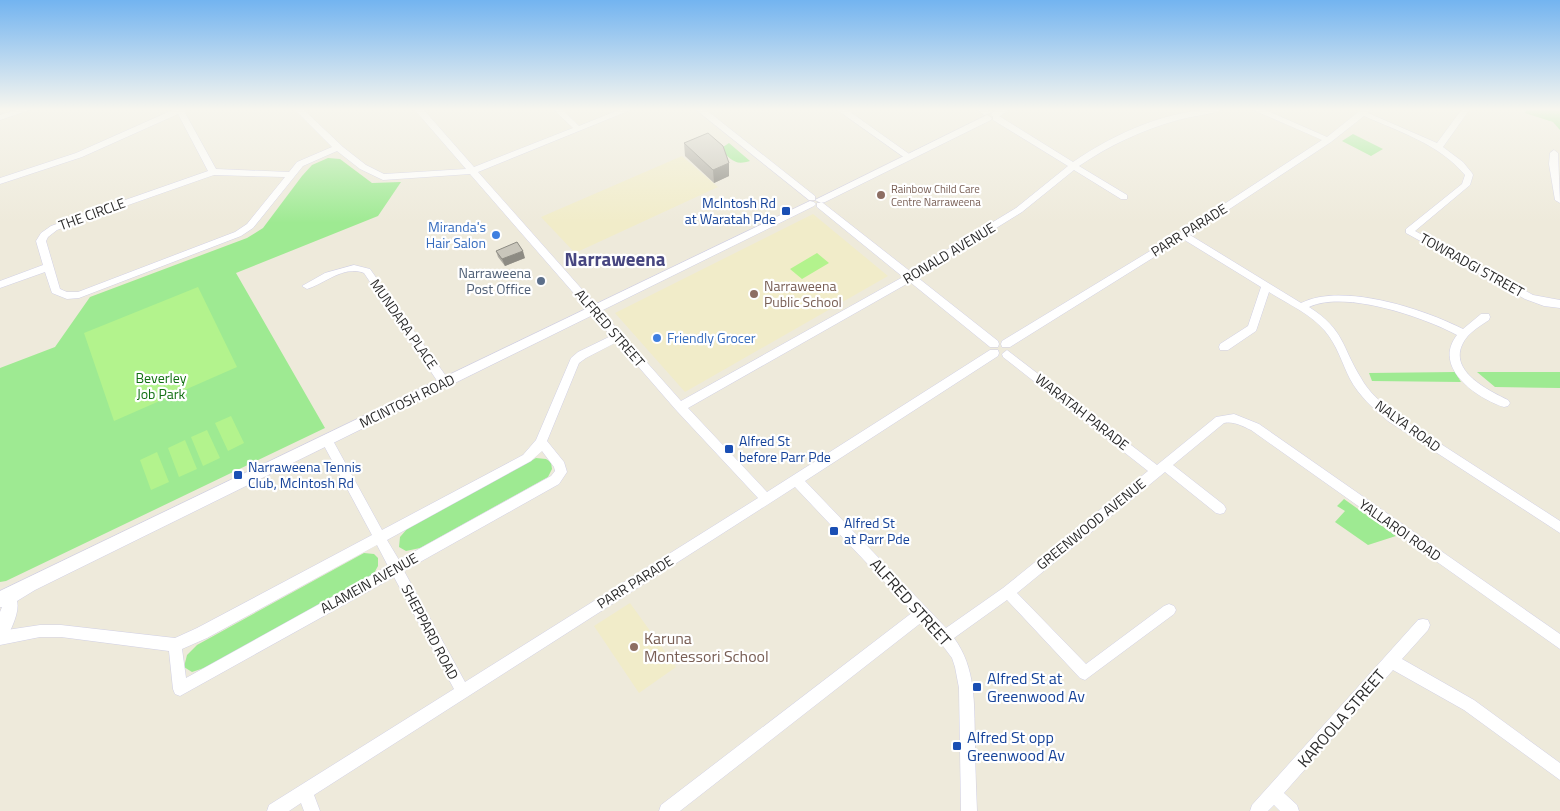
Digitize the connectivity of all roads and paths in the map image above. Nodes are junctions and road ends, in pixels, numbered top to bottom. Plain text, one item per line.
1 (97, 147) edge
2 (200, 147) edge
3 (339, 147) joint
4 (451, 147) edge
5 (533, 147) edge
6 (746, 147) edge
7 (894, 147) edge
8 (926, 147) edge
9 (1042, 147) edge
10 (1103, 147) edge
11 (1317, 147) edge
12 (1439, 148) edge
13 (1554, 153) dead end
14 (908, 156) junction
15 (1072, 167) junction
16 (472, 171) junction
17 (213, 172) junction
18 (292, 175) junction
19 (0, 181) edge
20 (1124, 197) dead end
21 (1560, 200) edge
22 (816, 202) junction
23 (1183, 234) junction
24 (48, 268) junction
25 (910, 276) junction
26 (0, 285) edge
27 (307, 286) dead end
28 (1266, 286) junction
29 (1560, 304) edge
30 (1301, 307) junction
31 (594, 309) junction
32 (1485, 317) dead end
33 (1465, 334) junction
34 (618, 337) junction
35 (1224, 347) dead end
36 (994, 348) junction
37 (1007, 349) junction
38 (444, 382) junction
39 (1504, 404) dead end
40 (680, 407) junction
41 (1239, 419) joint
42 (327, 440) junction
43 (541, 442) junction
44 (1160, 467) junction
45 (796, 480) junction
46 (766, 499) junction
47 (1220, 509) dead end
48 (1560, 528) edge
49 (381, 537) junction
50 (397, 567) junction
51 (1008, 592) junction
52 (2, 599) edge
53 (1169, 610) dead end
54 (923, 613) junction
55 (1423, 625) dead end
56 (0, 636) edge
57 (945, 637) junction
58 (1560, 642) edge
59 (175, 645) junction
60 (1391, 661) junction
61 (463, 692) junction
62 (1560, 772) edge
63 (305, 791) junction
64 (1274, 794) junction
65 (275, 811) edge
66 (312, 811) edge
67 (667, 811) edge
68 (969, 811) edge
69 (1258, 811) edge
70 (1291, 811) edge

1 - 19 street
2 - 17 street
3 - 16 street
3 - 18 street, THE CIRCLE
4 - 16 street, ALFRED STREET
5 - 16 street
6 - 22 street
7 - 14 street
8 - 14 street, MCINTOSH ROAD
9 - 15 street
10 - 15 street, RONALD AVENUE
11 - 23 street, PARR PARADE
12 - 29 street, TOWRADGI STREET
13 - 21 street
14 - 22 street, MCINTOSH ROAD
15 - 20 street
15 - 25 street, RONALD AVENUE
16 - 31 street, ALFRED STREET
17 - 18 street, THE CIRCLE
17 - 24 street, THE CIRCLE
18 - 24 street, THE CIRCLE
22 - 25 street
22 - 31 street, MCINTOSH ROAD
23 - 28 street, NALYA ROAD
23 - 37 street, PARR PARADE
24 - 26 street
25 - 36 street
25 - 40 street, RONALD AVENUE
27 - 38 street, MUNDARA PLACE
28 - 30 street, NALYA ROAD
28 - 35 street
30 - 33 street
30 - 48 street, NALYA ROAD
31 - 34 street, ALFRED STREET
31 - 38 street, MCINTOSH ROAD
32 - 33 street
33 - 39 street
34 - 40 street, ALFRED STREET
34 - 43 street
36 - 37 street
36 - 45 street, PARR PARADE
37 - 44 street, WARATAH PARADE
38 - 42 street, MCINTOSH ROAD
40 - 46 street, ALFRED STREET
41 - 44 street, GREENWOOD AVENUE
41 - 58 street, YALLAROI ROAD
42 - 49 street, SHEPPARD ROAD
42 - 52 street, MCINTOSH ROAD
43 - 49 street
43 - 50 street, ALAMEIN AVENUE
44 - 47 street, WARATAH PARADE
44 - 51 street, GREENWOOD AVENUE
45 - 46 street, PARR PARADE
45 - 54 street, ALFRED STREET
46 - 61 street, PARR PARADE
49 - 50 street, SHEPPARD ROAD
49 - 59 street
50 - 59 street, ALAMEIN AVENUE
50 - 61 street, SHEPPARD ROAD
51 - 53 street
51 - 57 street, GREENWOOD AVENUE
52 - 56 street
54 - 57 street, ALFRED STREET
54 - 67 street
55 - 60 street, KAROOLA STREET
56 - 59 street
57 - 68 street, ALFRED STREET
60 - 62 street
60 - 64 street, KAROOLA STREET
61 - 63 street, PARR PARADE
63 - 65 street, PARR PARADE
63 - 66 street
64 - 69 street, KAROOLA STREET
64 - 70 street

